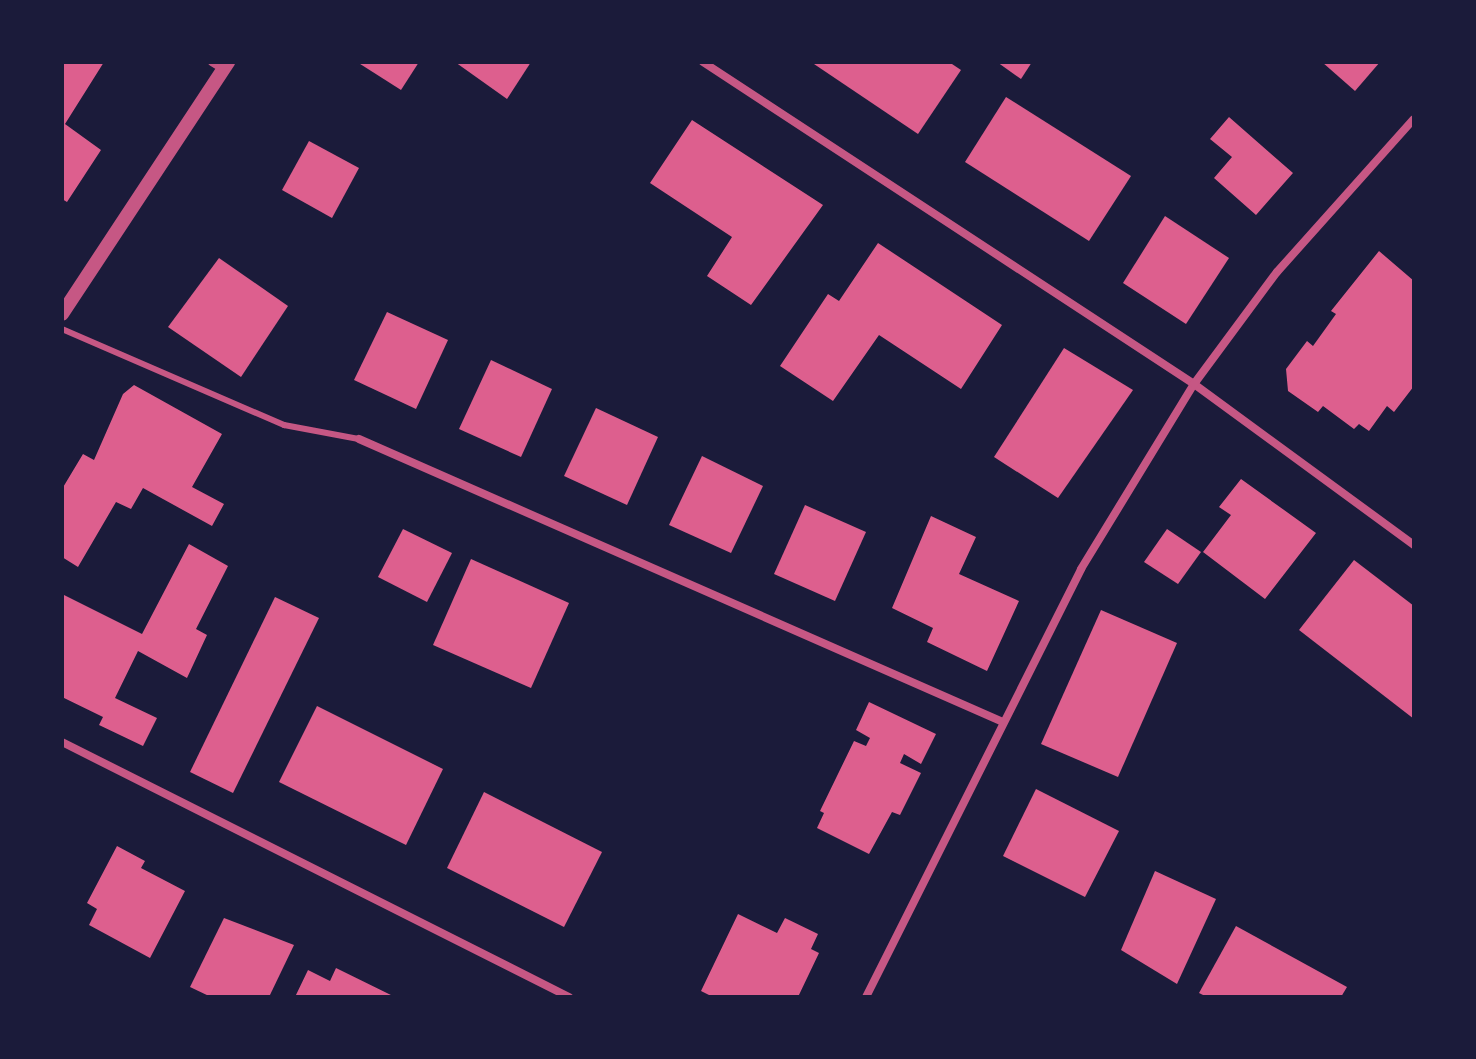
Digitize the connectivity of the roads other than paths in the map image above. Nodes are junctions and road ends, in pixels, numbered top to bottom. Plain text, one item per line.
1 (703, 62) edge
2 (221, 64) edge
3 (1414, 119) edge
4 (62, 314) edge
5 (62, 329) edge
6 (1194, 384) junction
7 (359, 439) joint
8 (1414, 545) edge
9 (1003, 722) junction
10 (62, 742) edge
11 (569, 997) edge
12 (866, 997) edge

1 - 6 street
2 - 4 street
3 - 6 street
5 - 7 lane
6 - 8 street
6 - 9 street
7 - 9 street
9 - 12 street
10 - 11 street

